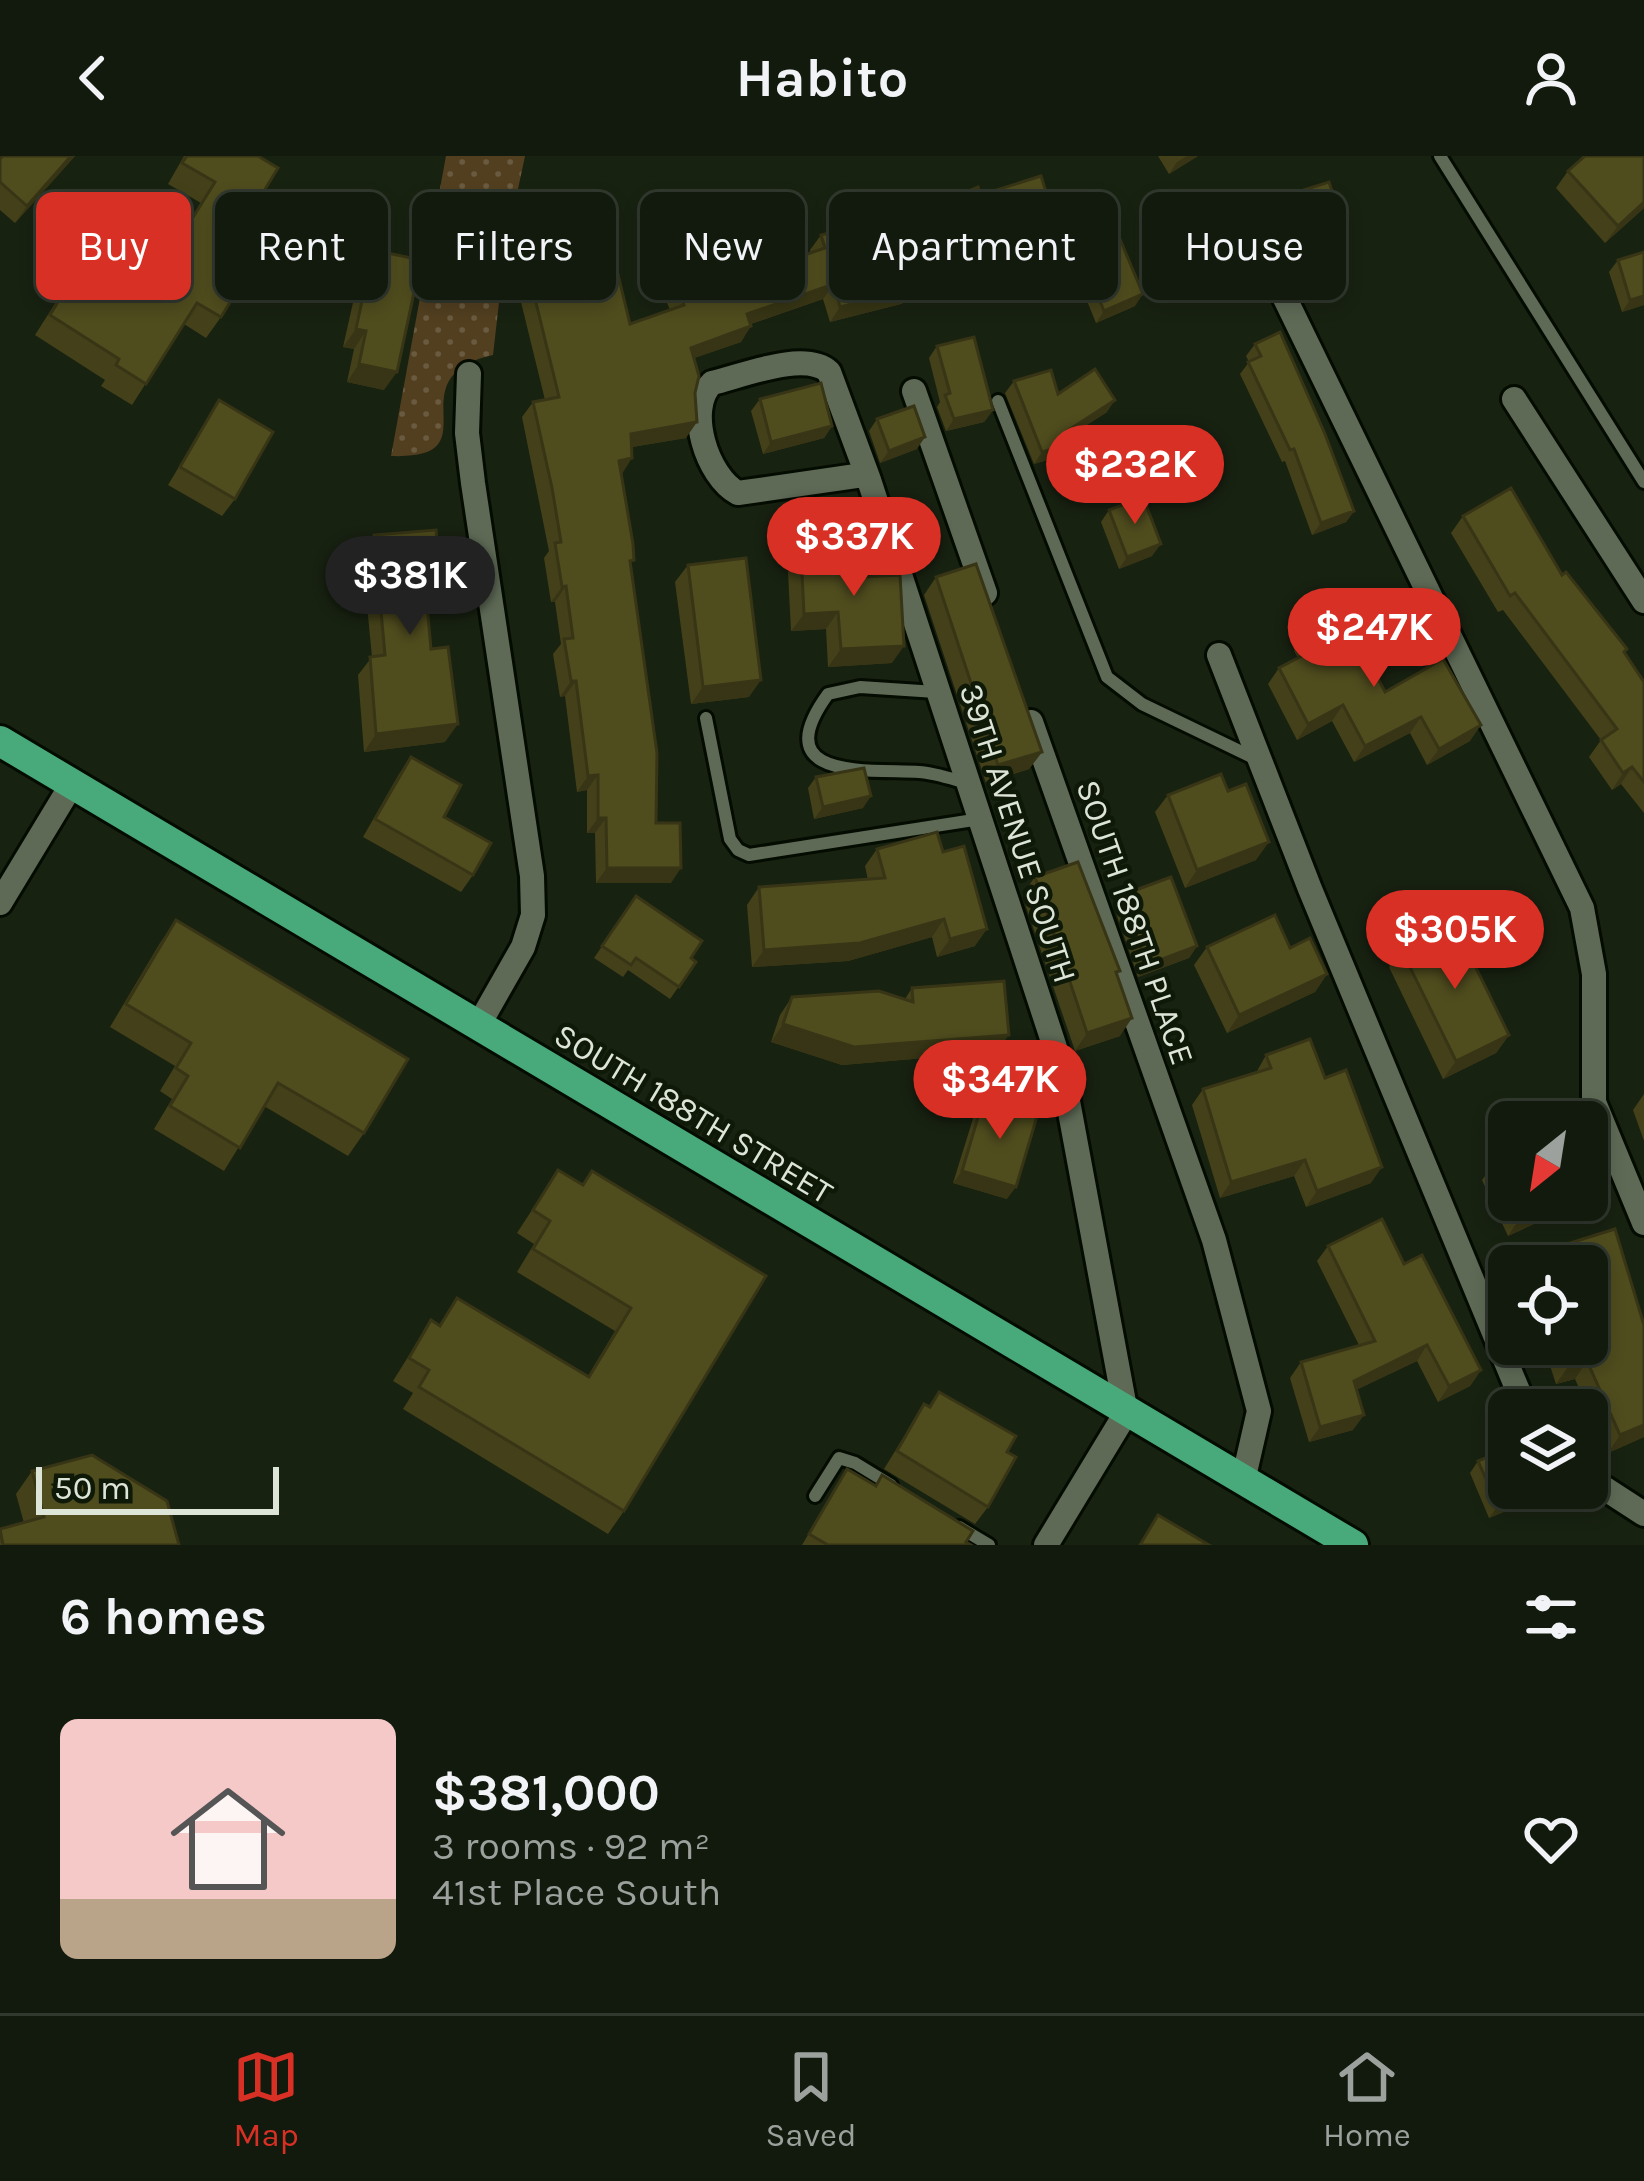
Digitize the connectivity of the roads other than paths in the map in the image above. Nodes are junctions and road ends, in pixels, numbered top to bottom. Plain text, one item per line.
1 (1440, 156) edge
2 (1286, 300) edge
3 (469, 374) dead end
4 (914, 392) dead end
5 (1514, 399) dead end
6 (998, 401) dead end
7 (868, 480) junction
8 (1644, 482) edge
9 (1644, 601) edge
10 (993, 615) edge
11 (1219, 655) dead end
12 (938, 692) junction
13 (1024, 704) edge
14 (706, 718) dead end
15 (0, 740) edge
16 (1261, 762) junction
17 (73, 784) junction
18 (968, 784) junction
19 (980, 818) junction
20 (0, 903) edge
21 (478, 1026) junction
22 (1644, 1223) edge
23 (1517, 1389) edge
24 (1126, 1413) junction
25 (1243, 1481) junction
26 (1608, 1491) edge
27 (815, 1496) dead end
28 (913, 1498) edge
29 (1644, 1514) edge
30 (951, 1522) edge
31 (989, 1545) edge
32 (1046, 1545) edge
33 (1353, 1545) edge

1 - 8 lane
2 - 22 street
3 - 21 street
4 - 10 street
5 - 9 street
6 - 16 lane
7 - 7 street, 39TH AVENUE SOUTH
7 - 12 street, 39TH AVENUE SOUTH
11 - 16 street
12 - 18 street, 39TH AVENUE SOUTH
12 - 18 lane
13 - 25 street, SOUTH 188TH PLACE
14 - 19 lane
15 - 17 main road, SOUTH 188TH STREET
16 - 23 street
17 - 20 street
17 - 21 main road, SOUTH 188TH STREET
18 - 19 street, 39TH AVENUE SOUTH
19 - 24 street, 39TH AVENUE SOUTH
21 - 24 main road, SOUTH 188TH STREET
24 - 25 main road, SOUTH 188TH STREET
24 - 32 street
25 - 33 main road, SOUTH 188TH STREET
26 - 29 street
27 - 28 lane
30 - 31 lane

